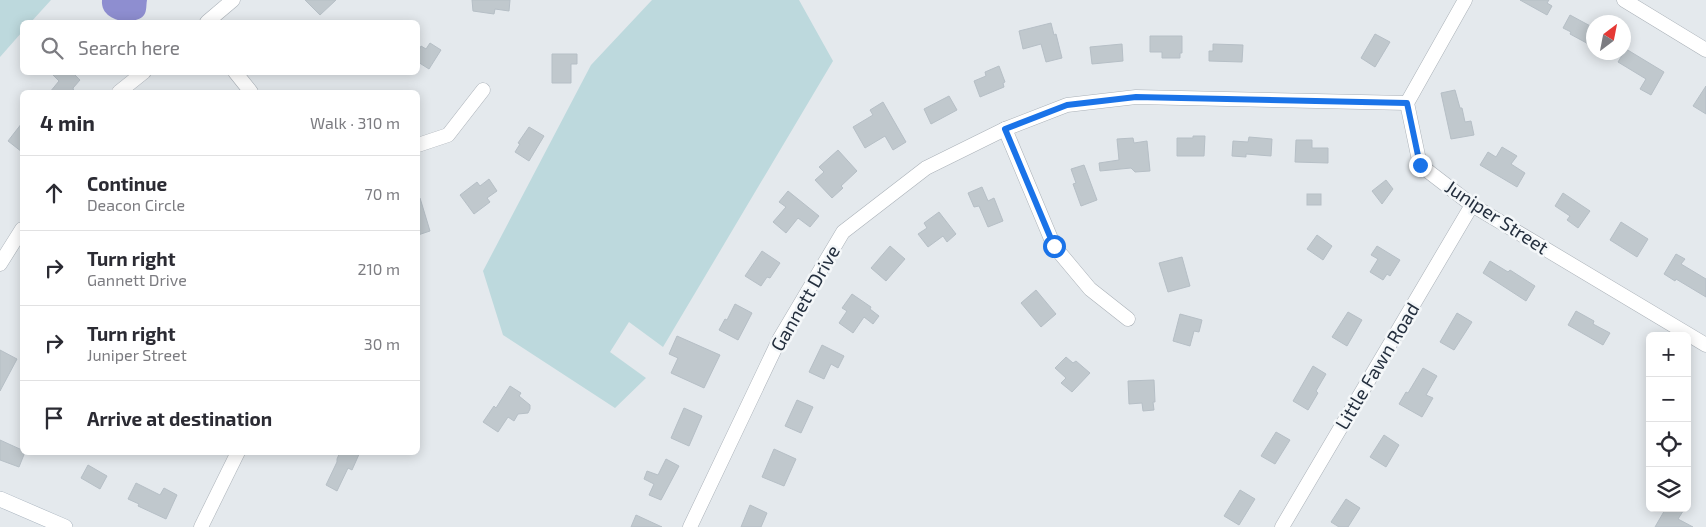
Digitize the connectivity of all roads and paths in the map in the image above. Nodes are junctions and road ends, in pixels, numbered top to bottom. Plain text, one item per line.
1 (233, 0) edge
2 (1465, 0) edge
3 (1624, 0) edge
4 (209, 20) edge
5 (1706, 50) edge
6 (140, 75) edge
7 (237, 75) edge
8 (122, 90) edge
9 (249, 90) edge
10 (483, 90) dead end
11 (1407, 103) junction
12 (1005, 129) junction
13 (420, 144) edge
14 (1472, 205) junction
15 (20, 232) edge
16 (0, 264) edge
17 (1128, 319) dead end
18 (1706, 345) edge
19 (237, 455) edge
20 (0, 499) edge
21 (65, 527) edge
22 (201, 527) edge
23 (690, 527) edge
24 (1282, 527) edge

1 - 4 street
2 - 11 street
3 - 5 street
6 - 8 street
7 - 9 street
10 - 13 street
11 - 12 street, Gannett Drive
11 - 14 street, Juniper Street
12 - 17 street
12 - 23 street, Gannett Drive
14 - 18 street, Juniper Street
14 - 24 street, Little Fawn Road
15 - 16 street
19 - 22 street
20 - 21 street

